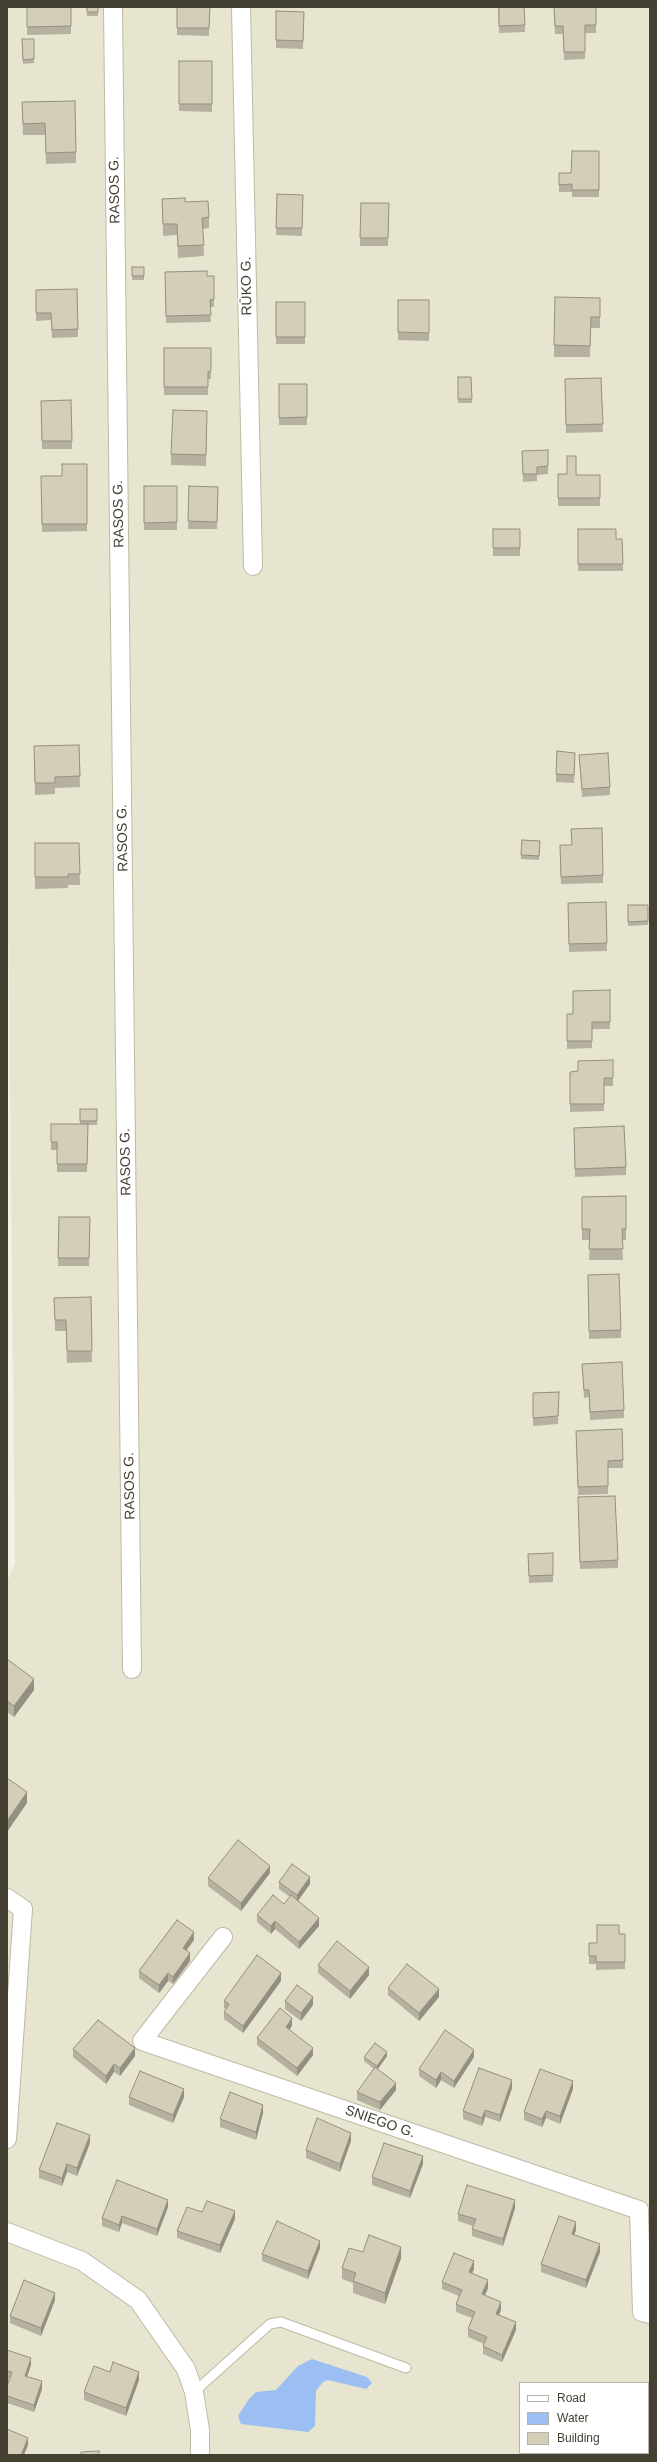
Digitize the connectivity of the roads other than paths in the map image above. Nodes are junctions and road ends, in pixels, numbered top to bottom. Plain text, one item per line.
1 (113, 7) edge
2 (241, 7) edge
3 (253, 566) dead end
4 (132, 1669) dead end
5 (7, 1898) edge
6 (223, 1937) dead end
7 (7, 2138) edge
8 (7, 2232) edge
9 (650, 2314) edge
10 (406, 2368) dead end
11 (194, 2392) junction
12 (200, 2455) edge

1 - 4 street, RASOS G.
2 - 3 street, RŪKO G.
5 - 7 street
6 - 9 street, SNIEGO G.
8 - 11 street
10 - 11 lane
11 - 12 street

